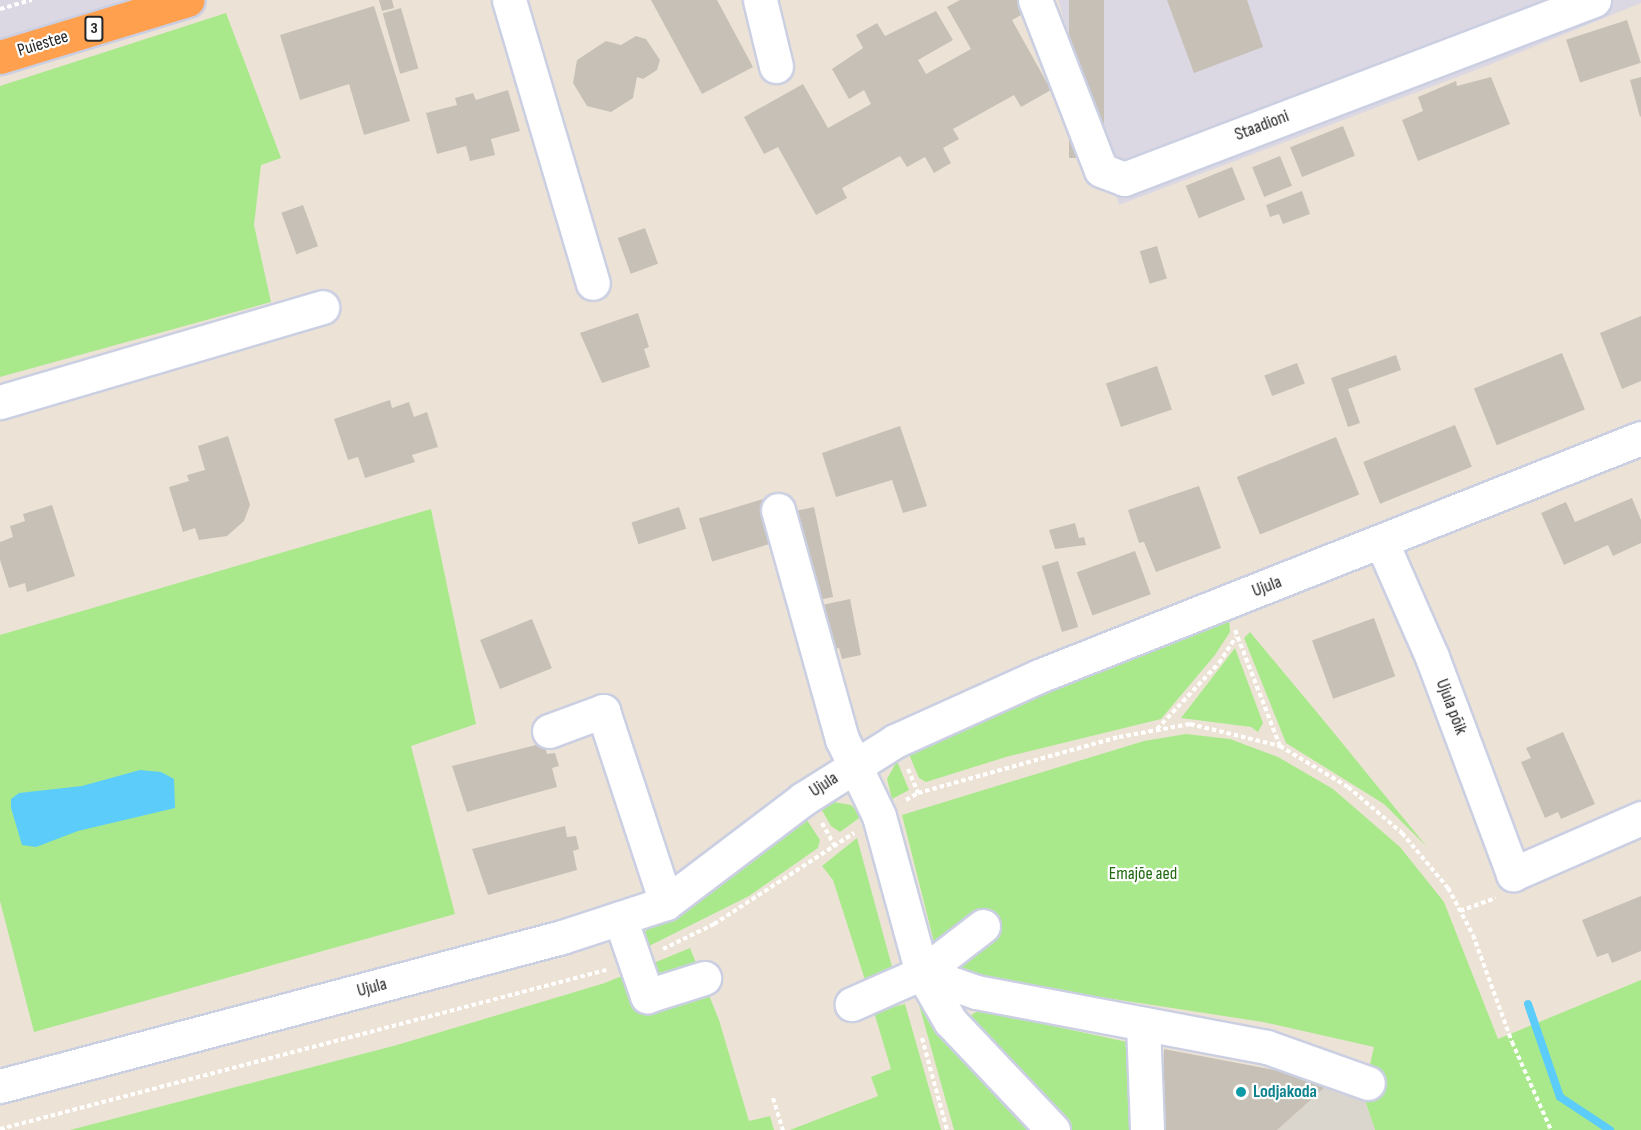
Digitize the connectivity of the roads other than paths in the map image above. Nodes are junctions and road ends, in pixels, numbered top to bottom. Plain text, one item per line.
1 (188, 0) edge
2 (510, 0) edge
3 (760, 0) edge
4 (1035, 0) edge
5 (1594, 0) edge
6 (138, 7) edge
7 (0, 57) edge
8 (776, 66) dead end
9 (593, 283) dead end
10 (322, 307) dead end
11 (0, 402) edge
12 (1641, 438) edge
13 (778, 510) dead end
14 (1382, 543) junction
15 (549, 731) dead end
16 (852, 766) junction
17 (1641, 818) edge
18 (666, 903) junction
19 (620, 918) junction
20 (983, 926) dead end
21 (922, 973) junction
22 (704, 978) dead end
23 (852, 1004) dead end
24 (1143, 1024) junction
25 (1368, 1083) dead end
26 (0, 1086) edge
27 (1053, 1130) edge
28 (1147, 1130) edge

1 - 6 highway, Puiestee / 3
2 - 9 street
3 - 8 street
4 - 5 street, Staadioni
6 - 7 highway, Puiestee / 3
10 - 11 street
12 - 14 street, Ujula
13 - 16 street
14 - 16 street, Ujula
14 - 17 street, Ujula põik
15 - 18 street
16 - 18 street, Ujula
16 - 21 street
18 - 19 street, Ujula
19 - 22 street
19 - 26 street, Ujula
20 - 21 street
21 - 23 street
21 - 24 street
21 - 27 street
24 - 25 street
24 - 28 street

